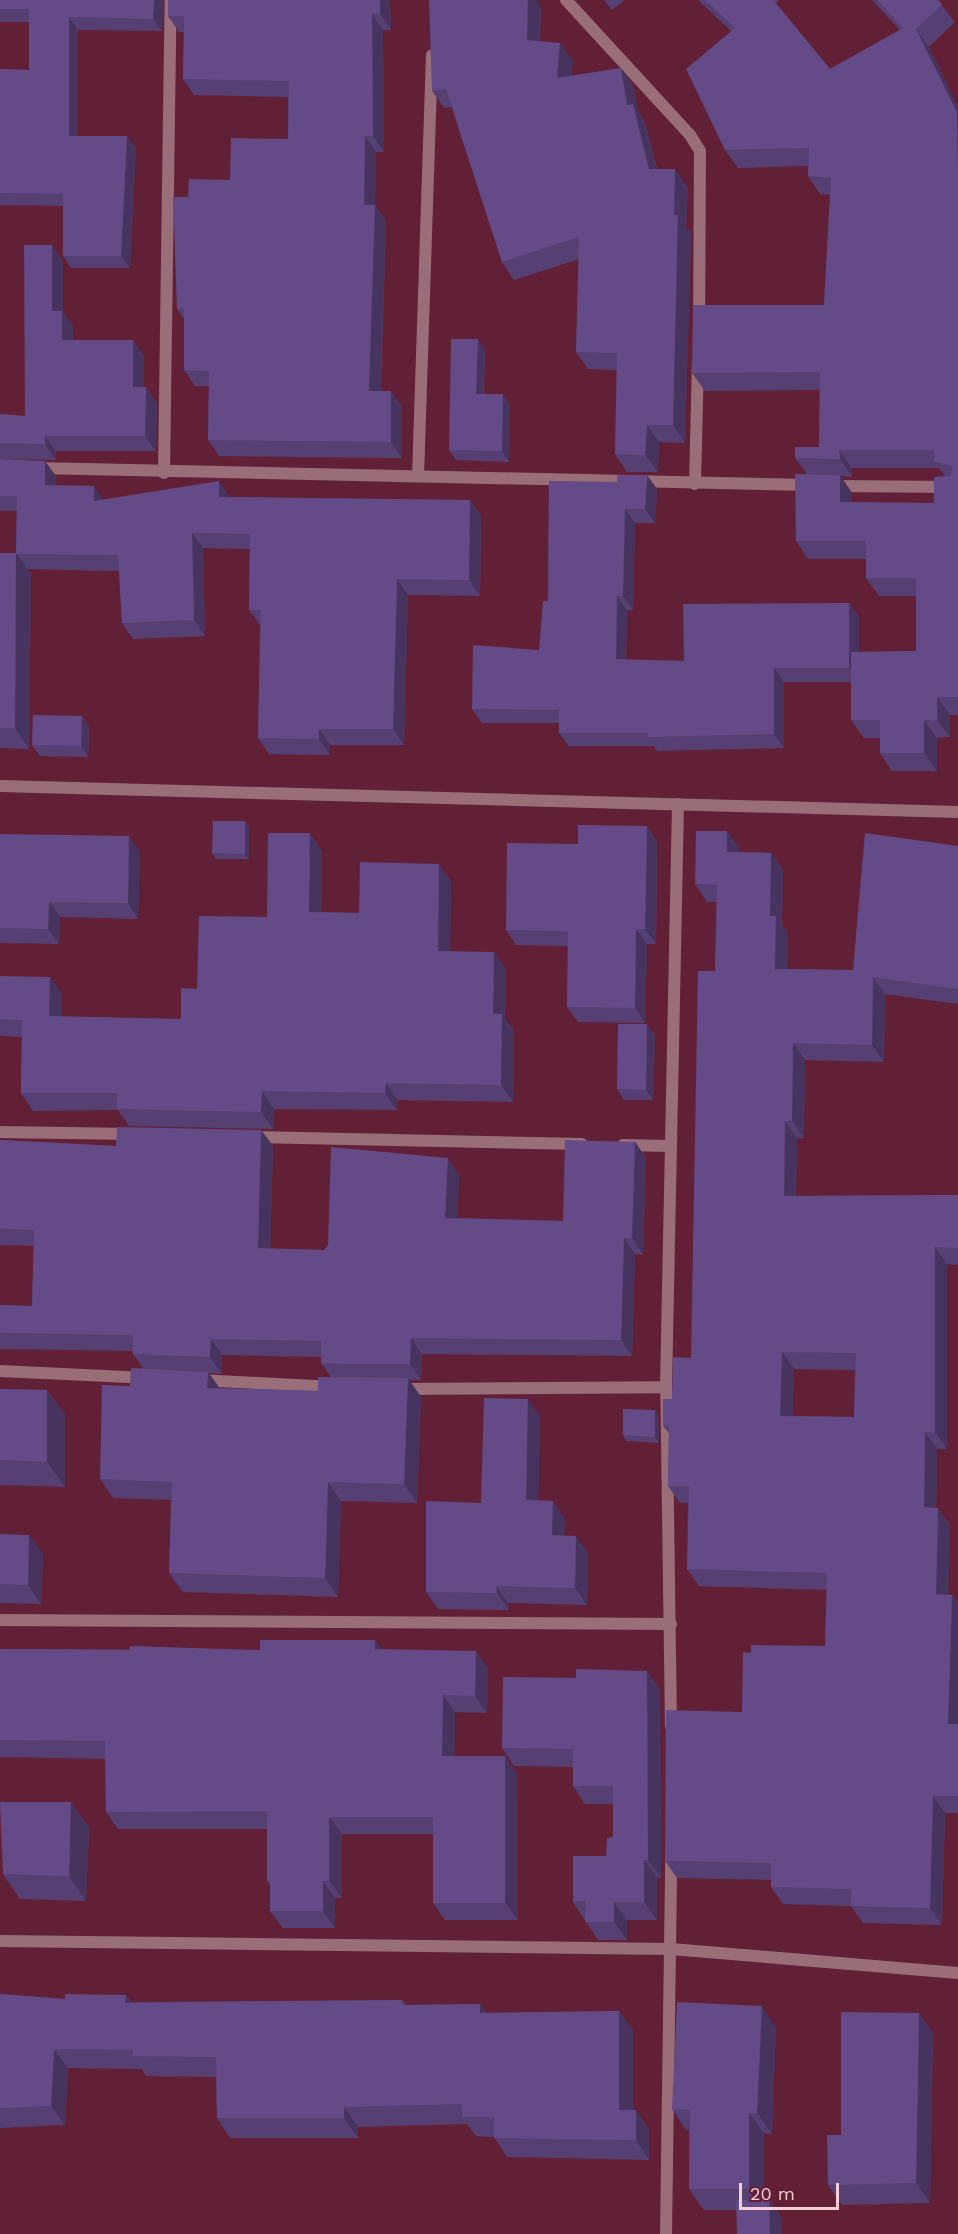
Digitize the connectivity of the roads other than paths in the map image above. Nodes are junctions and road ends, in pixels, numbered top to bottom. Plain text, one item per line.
1 (171, 0) edge
2 (566, 0) edge
3 (432, 36) edge
4 (698, 332) edge
5 (698, 356) edge
6 (23, 468) edge
7 (164, 473) junction
8 (418, 476) junction
9 (695, 484) junction
10 (958, 487) edge
11 (0, 786) edge
12 (678, 804) junction
13 (958, 812) edge
14 (0, 1131) edge
15 (144, 1134) edge
16 (239, 1137) edge
17 (670, 1146) junction
18 (0, 1371) edge
19 (154, 1378) edge
20 (190, 1380) edge
21 (666, 1387) junction
22 (350, 1388) edge
23 (383, 1389) edge
24 (0, 1620) edge
25 (671, 1624) junction
26 (671, 1740) edge
27 (671, 1845) edge
28 (0, 1941) edge
29 (671, 1949) junction
30 (958, 1973) edge
31 (666, 2234) edge

1 - 7 street
2 - 4 street
3 - 8 street
5 - 9 street
6 - 7 street
7 - 8 street
8 - 9 street
9 - 10 street
11 - 12 street
12 - 13 street
12 - 17 street
14 - 15 street
16 - 17 street
17 - 21 street
18 - 19 street
20 - 22 street
21 - 23 street
21 - 25 street
24 - 25 street
25 - 26 street
27 - 29 street
28 - 29 street
29 - 30 street
29 - 31 street

